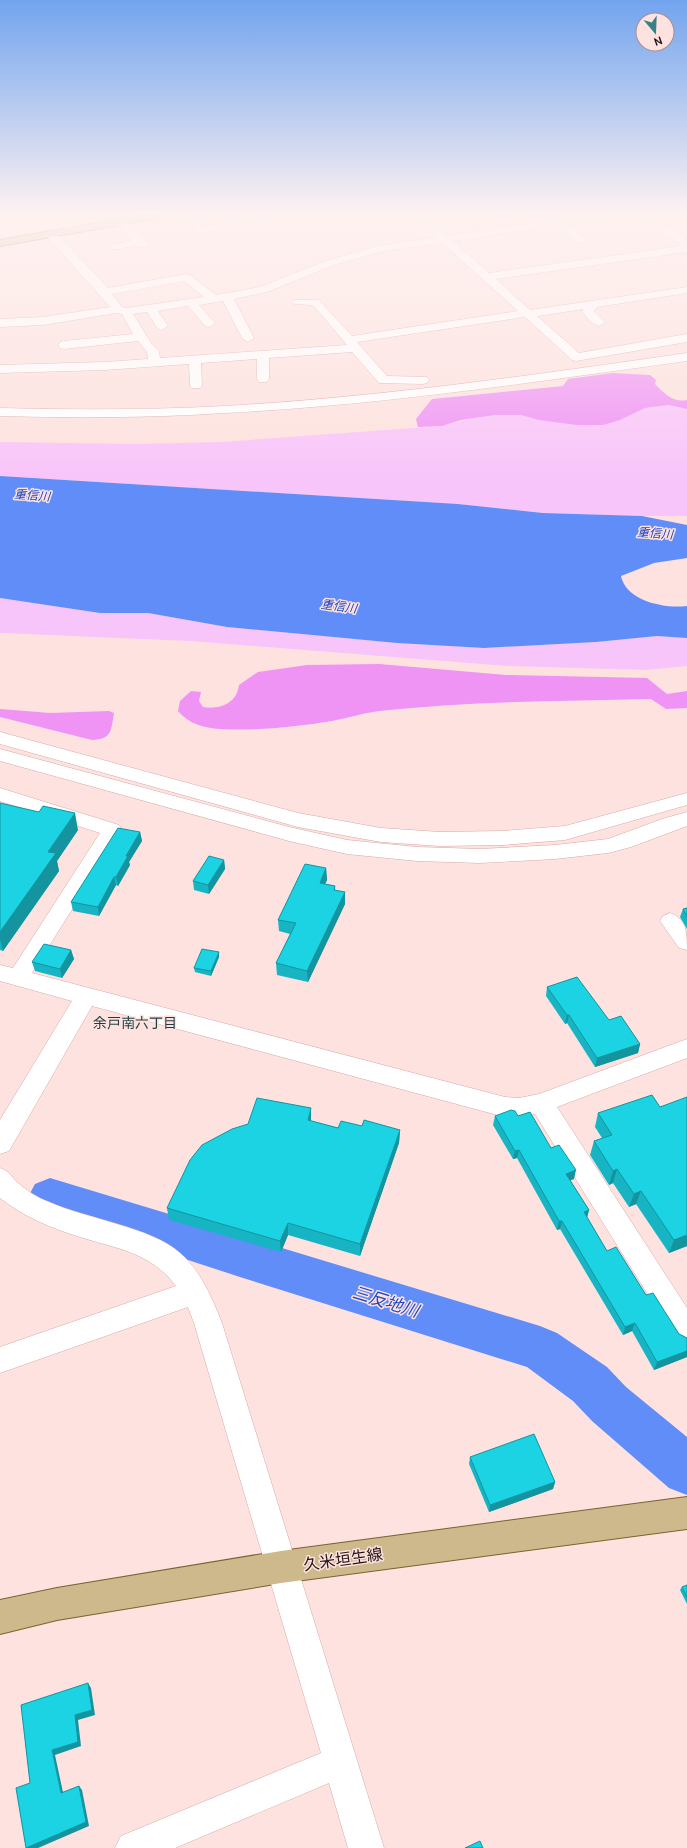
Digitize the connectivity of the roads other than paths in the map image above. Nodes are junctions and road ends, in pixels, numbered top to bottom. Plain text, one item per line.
1 (115, 302) edge
2 (195, 302) edge
3 (231, 302) edge
4 (315, 302) edge
5 (516, 302) edge
6 (600, 302) edge
7 (191, 303) junction
8 (588, 304) junction
9 (151, 309) junction
10 (122, 310) junction
11 (528, 313) junction
12 (60, 318) junction
13 (599, 322) dead end
14 (0, 323) edge
15 (208, 323) dead end
16 (162, 326) dead end
17 (141, 336) junction
18 (248, 338) dead end
19 (687, 338) edge
20 (687, 342) edge
21 (353, 344) junction
22 (64, 345) junction
23 (263, 355) junction
24 (687, 357) edge
25 (195, 360) junction
26 (155, 363) junction
27 (64, 366) junction
28 (0, 368) edge
29 (578, 372) junction
30 (263, 379) dead end
31 (511, 381) junction
32 (196, 385) dead end
33 (0, 412) edge
34 (0, 738) edge
35 (0, 755) edge
36 (0, 794) edge
37 (687, 800) edge
38 (687, 819) edge
39 (648, 833) junction
40 (565, 834) junction
41 (687, 834) edge
42 (670, 921) dead end
43 (687, 942) edge
44 (9, 976) edge
45 (86, 996) junction
46 (687, 1048) edge
47 (541, 1103) junction
48 (0, 1144) edge
49 (0, 1179) edge
50 (194, 1292) junction
51 (687, 1332) edge
52 (0, 1360) edge
53 (687, 1513) edge
54 (281, 1567) junction
55 (0, 1617) edge
56 (340, 1762) junction
57 (133, 1848) edge
58 (366, 1848) edge

1 - 10 street
2 - 7 street
3 - 18 street
4 - 21 street
5 - 11 street
6 - 8 street
7 - 9 street
7 - 15 street
8 - 11 street
8 - 13 street
9 - 10 street
9 - 16 street
10 - 12 street
10 - 17 street
11 - 19 street
11 - 21 street
12 - 14 street
12 - 22 street
17 - 22 street
17 - 26 street
20 - 29 street
21 - 23 street
21 - 31 street
22 - 27 street
23 - 25 street
23 - 30 street
24 - 29 street
25 - 26 street
25 - 32 street
26 - 27 street
27 - 28 street
29 - 31 street
31 - 33 street
34 - 40 street
35 - 39 street
36 - 44 street
37 - 40 street
38 - 39 street
39 - 40 street
39 - 41 street
42 - 43 street
44 - 45 street
45 - 47 street
45 - 48 street
46 - 47 street
47 - 51 street
49 - 50 street
50 - 52 street
50 - 54 street
53 - 54 main road, 久米垣生線
54 - 55 main road, 久米垣生線
54 - 56 street
56 - 57 street
56 - 58 street

